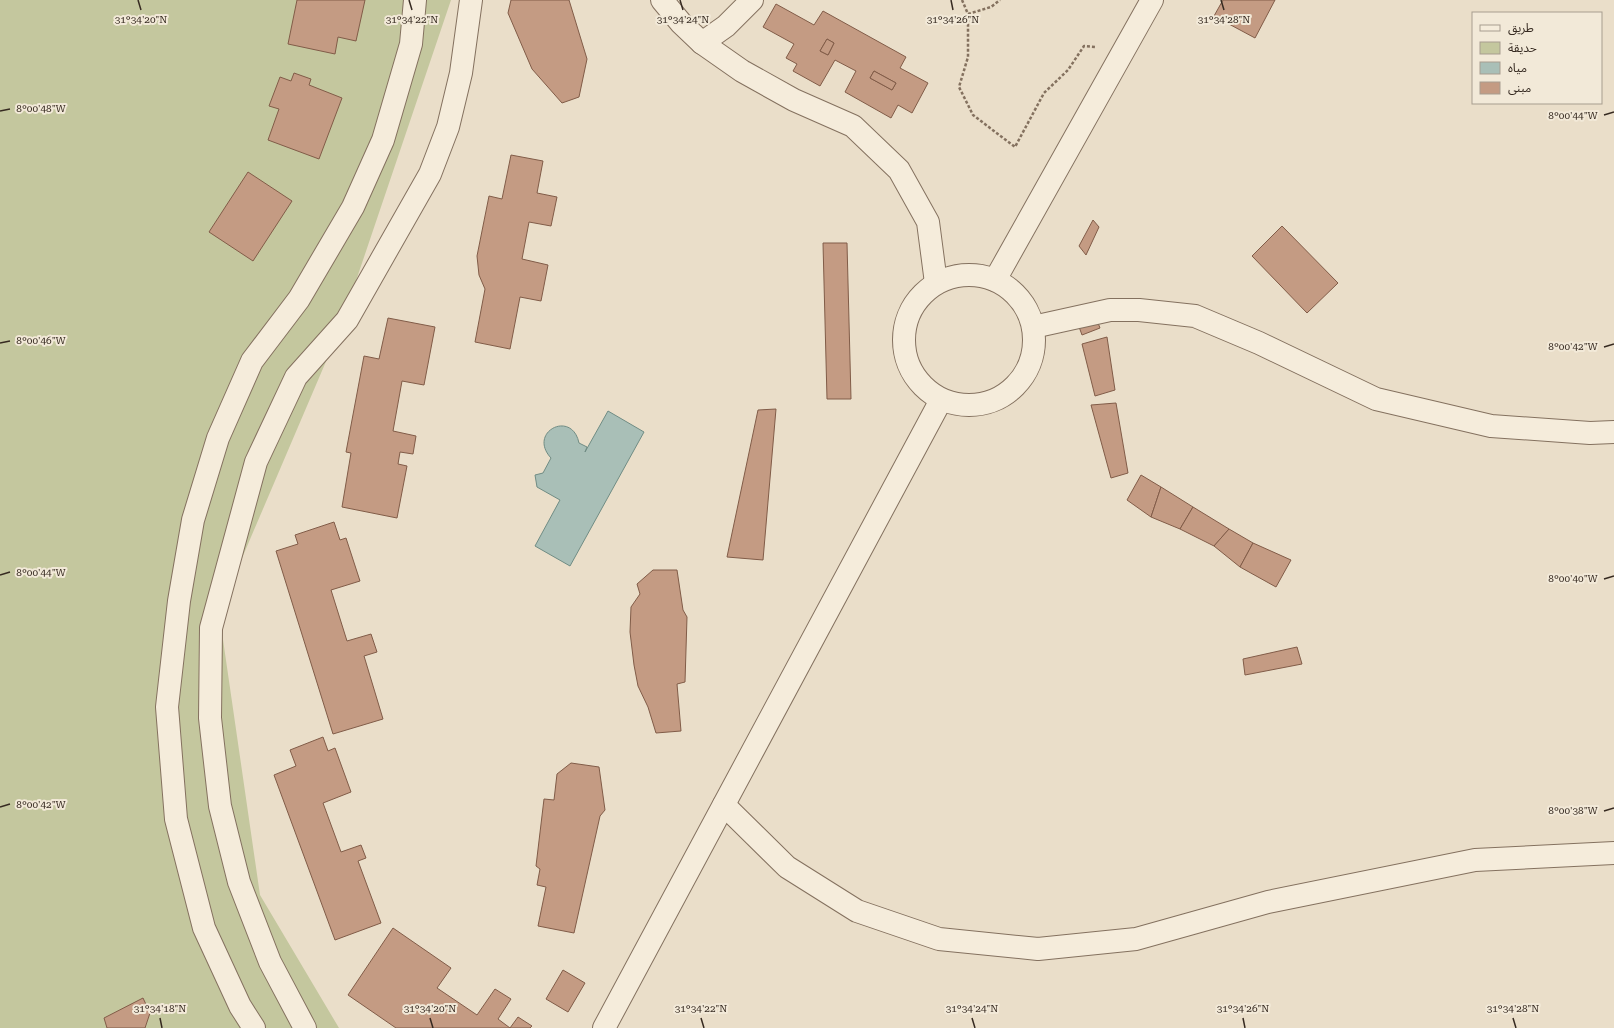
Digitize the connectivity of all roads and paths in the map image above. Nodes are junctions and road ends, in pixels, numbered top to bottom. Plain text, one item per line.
1 (415, 0) edge
2 (471, 0) edge
3 (662, 0) edge
4 (752, 0) edge
5 (962, 0) edge
6 (1000, 0) edge
7 (1152, 0) edge
8 (968, 14) junction
9 (702, 44) junction
10 (1125, 49) junction
11 (995, 280) junction
12 (936, 283) junction
13 (1033, 327) junction
14 (941, 400) junction
15 (1614, 432) edge
16 (724, 805) junction
17 (1614, 853) edge
18 (254, 1028) edge
19 (305, 1028) edge
20 (604, 1028) edge

1 - 18 street
2 - 19 street
3 - 9 street
4 - 9 street
5 - 8 path
6 - 8 path
7 - 10 street
8 - 10 path
9 - 12 street
10 - 11 street
11 - 12 street
11 - 13 street
12 - 14 street
13 - 14 street
13 - 15 street
14 - 16 street
16 - 17 street
16 - 20 street

